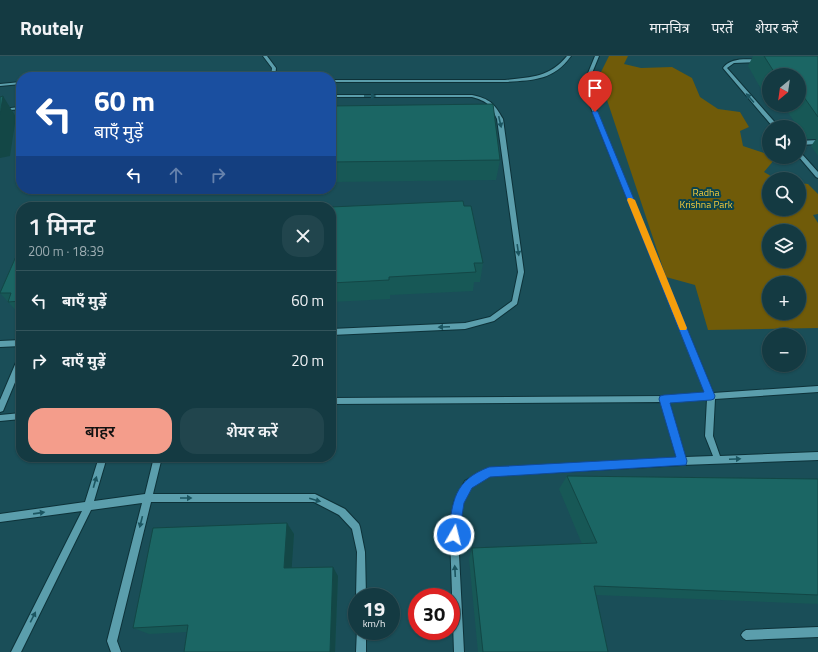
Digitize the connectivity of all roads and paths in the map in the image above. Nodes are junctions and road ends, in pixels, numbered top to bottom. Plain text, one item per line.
1 (265, 56) edge
2 (569, 56) edge
3 (597, 56) edge
4 (764, 61) dead end
5 (274, 72) edge
6 (336, 81) edge
7 (16, 83) edge
8 (0, 85) edge
9 (336, 96) edge
10 (16, 108) edge
11 (0, 110) edge
12 (770, 120) edge
13 (818, 142) edge
14 (806, 143) edge
15 (806, 162) edge
16 (818, 176) edge
17 (336, 332) edge
18 (16, 343) edge
19 (0, 344) edge
20 (16, 372) edge
21 (818, 389) edge
22 (711, 396) junction
23 (664, 399) junction
24 (336, 401) edge
25 (0, 409) edge
26 (16, 416) edge
27 (0, 418) edge
28 (818, 456) edge
29 (718, 460) junction
30 (682, 461) junction
31 (101, 462) edge
32 (157, 462) edge
33 (147, 498) junction
34 (88, 506) junction
35 (0, 518) edge
36 (361, 588) edge
37 (818, 632) edge
38 (746, 635) dead end
39 (361, 640) edge
40 (16, 652) edge
41 (116, 652) edge
42 (361, 652) edge
43 (459, 652) edge

1 - 5 street
2 - 6 street
3 - 22 street
12 -> 4 street
7 - 8 street
9 -> 17 street
10 - 11 street
13 - 14 street
15 - 16 street
18 - 19 street
20 - 25 street
21 - 22 street
22 - 23 street
22 - 29 street
23 - 24 street
23 - 30 street
26 - 27 street
29 -> 28 street
29 - 30 street
43 -> 30 street
34 -> 31 street
32 - 33 street
33 - 34 street
33 -> 36 street
33 -> 41 street
35 -> 34 street
40 -> 34 street
37 - 38 street
39 - 42 street

